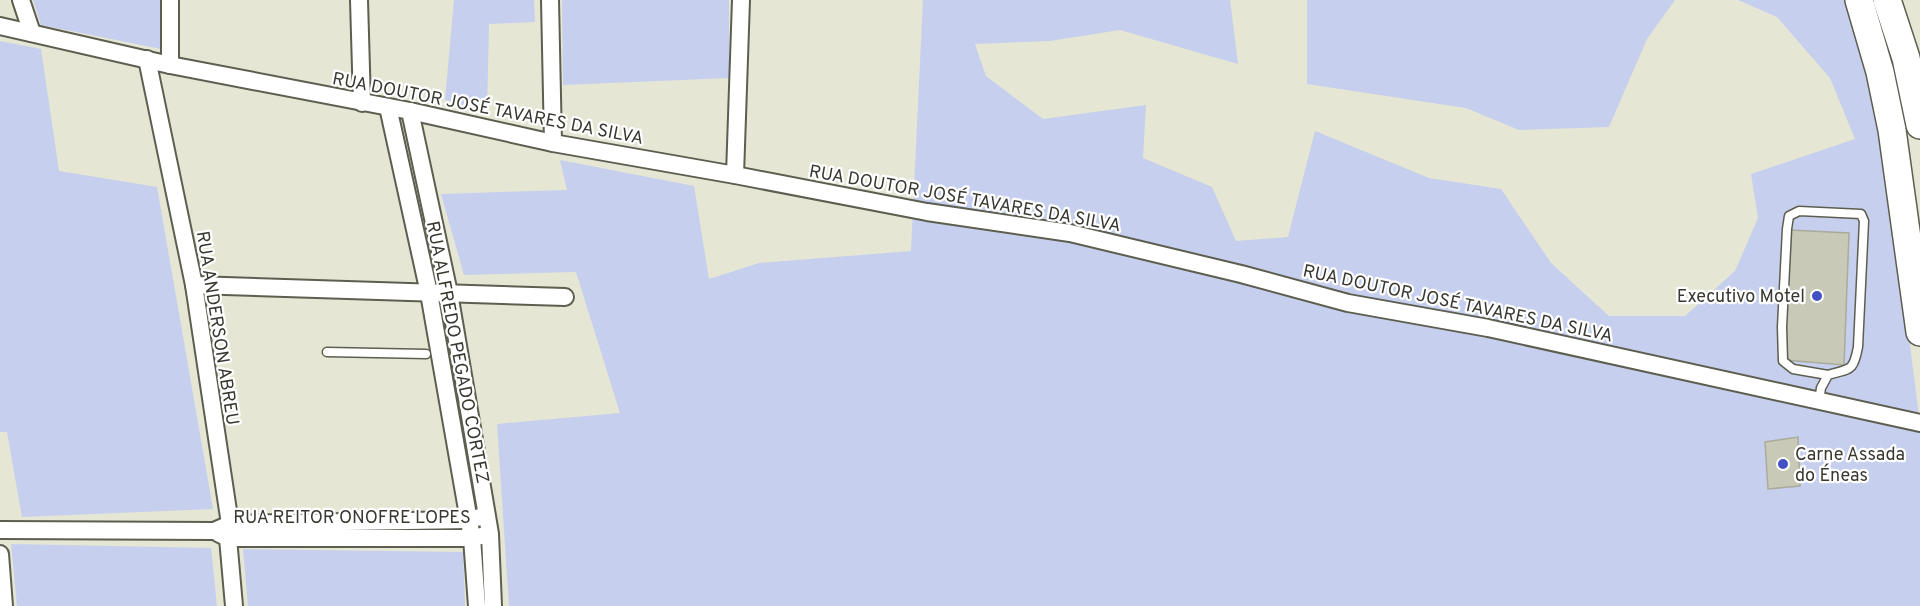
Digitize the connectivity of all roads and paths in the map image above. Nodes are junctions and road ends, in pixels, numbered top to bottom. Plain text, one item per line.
1 (21, 0) edge
2 (170, 0) edge
3 (359, 0) edge
4 (550, 0) edge
5 (741, 0) edge
6 (1859, 0) edge
7 (1887, 0) edge
8 (0, 26) edge
9 (32, 33) junction
10 (147, 59) junction
11 (170, 64) junction
12 (362, 103) junction
13 (388, 107) junction
14 (410, 111) junction
15 (1920, 125) edge
16 (553, 143) junction
17 (735, 175) junction
18 (194, 285) junction
19 (429, 293) junction
20 (448, 293) junction
21 (565, 297) dead end
22 (1920, 332) edge
23 (327, 352) dead end
24 (433, 354) junction
25 (1827, 375) junction
26 (1819, 401) junction
27 (1920, 423) edge
28 (487, 516) junction
29 (469, 520) junction
30 (0, 530) edge
31 (224, 531) junction
32 (490, 534) junction
33 (472, 538) junction
34 (0, 554) edge
35 (4, 606) edge
36 (234, 606) edge
37 (477, 606) edge
38 (494, 606) edge

1 - 9 street
2 - 11 street
3 - 12 street
4 - 16 street
5 - 17 street
6 - 22 main road
7 - 15 main road
8 - 9 street, RUA DOUTOR JOSÉ TAVARES DA SILVA
9 - 10 street, RUA DOUTOR JOSÉ TAVARES DA SILVA
10 - 11 street, RUA DOUTOR JOSÉ TAVARES DA SILVA
10 - 18 street, RUA ANDERSON ABREU
11 - 12 street, RUA DOUTOR JOSÉ TAVARES DA SILVA
12 - 13 street, RUA DOUTOR JOSÉ TAVARES DA SILVA
13 - 14 street, RUA DOUTOR JOSÉ TAVARES DA SILVA
13 - 19 street, RUA ALFREDO PEGADO CORTEZ
14 - 16 street, RUA DOUTOR JOSÉ TAVARES DA SILVA
14 - 20 street, RUA ALFREDO PEGADO CORTEZ
16 - 17 street, RUA DOUTOR JOSÉ TAVARES DA SILVA
17 - 26 street, RUA DOUTOR JOSÉ TAVARES DA SILVA
18 - 19 street
18 - 31 street, RUA ANDERSON ABREU
19 - 20 street
19 - 24 street, RUA ALFREDO PEGADO CORTEZ
20 - 21 street
20 - 28 street, RUA ALFREDO PEGADO CORTEZ
23 - 24 lane
24 - 29 street, RUA ALFREDO PEGADO CORTEZ
25 - 25 lane
25 - 26 lane
26 - 27 street, RUA DOUTOR JOSÉ TAVARES DA SILVA
28 - 29 street, RUA REITOR ONOFRE LOPES
28 - 32 street, RUA ALFREDO PEGADO CORTEZ
29 - 31 street, RUA REITOR ONOFRE LOPES
29 - 33 street, RUA ALFREDO PEGADO CORTEZ
30 - 31 street, RUA REITOR ONOFRE LOPES
31 - 33 street, RUA REITOR ONOFRE LOPES
31 - 36 street, RUA ANDERSON ABREU
32 - 33 street, RUA REITOR ONOFRE LOPES
32 - 38 street, RUA ALFREDO PEGADO CORTEZ
33 - 37 street, RUA ALFREDO PEGADO CORTEZ
34 - 35 street

